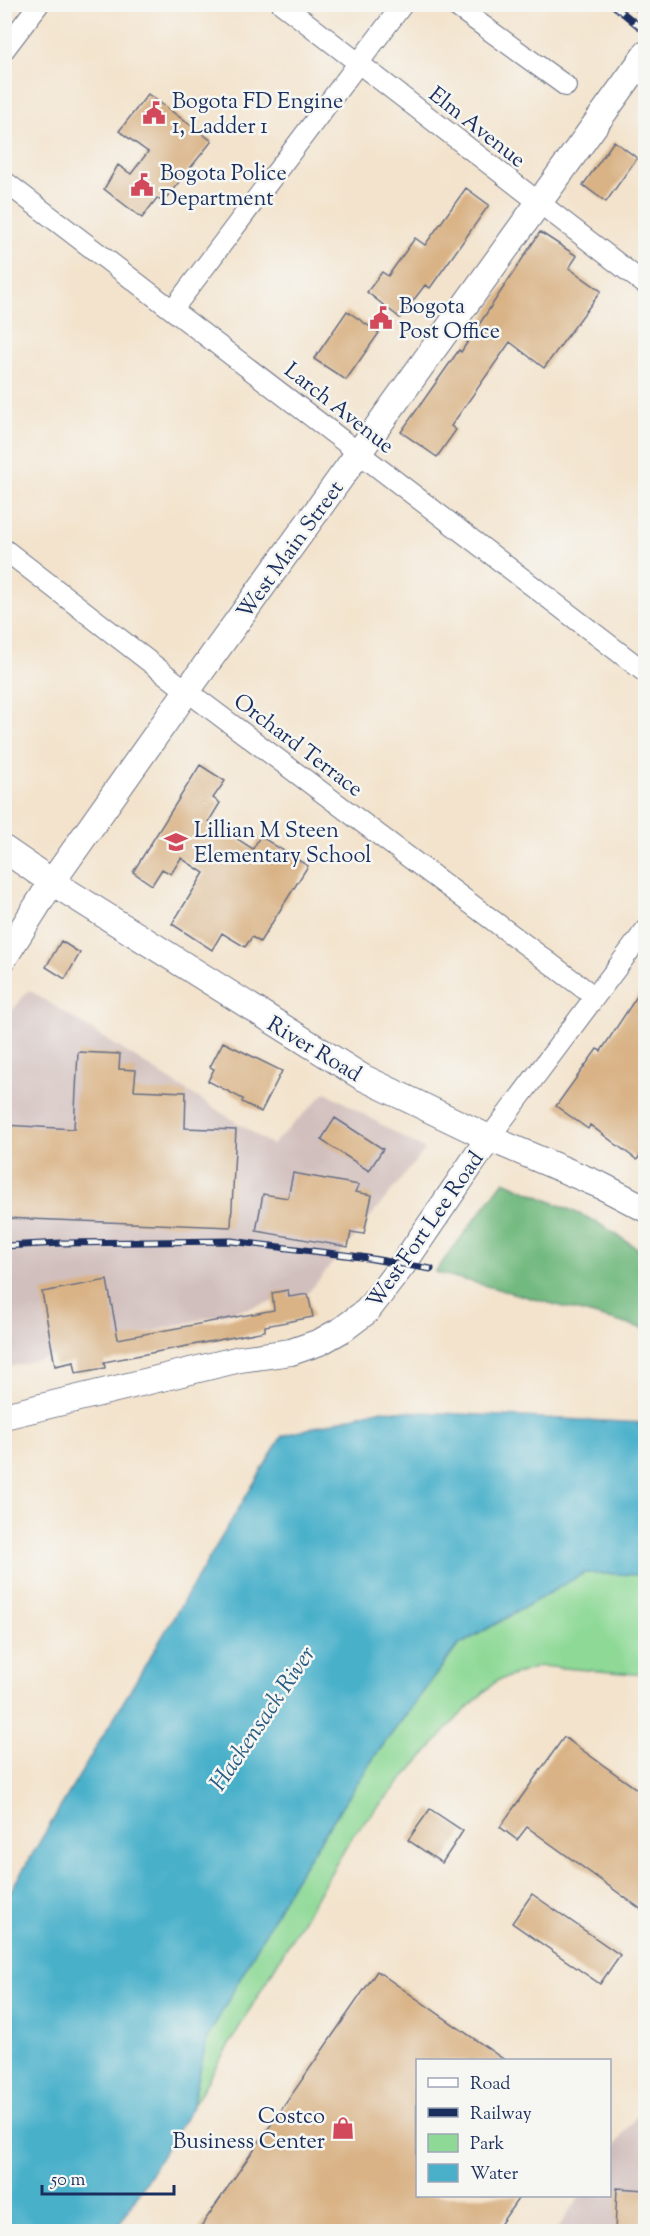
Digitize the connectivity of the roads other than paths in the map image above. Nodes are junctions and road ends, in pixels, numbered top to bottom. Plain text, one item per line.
1 (39, 4) edge
2 (282, 4) edge
3 (403, 4) edge
4 (453, 4) edge
5 (4, 50) edge
6 (645, 54) edge
7 (359, 65) junction
8 (566, 86) dead end
9 (4, 181) edge
10 (537, 202) junction
11 (645, 285) edge
12 (172, 309) junction
13 (358, 451) junction
14 (4, 549) edge
15 (645, 673) edge
16 (187, 691) junction
17 (4, 849) edge
18 (52, 882) junction
19 (645, 930) edge
20 (4, 958) edge
21 (595, 997) junction
22 (489, 1138) junction
23 (645, 1209) edge
24 (4, 1416) edge

1 - 5 street
2 - 7 street, Elm Avenue
3 - 7 street
4 - 8 street
6 - 10 main road, West Main Street
7 - 10 street, Elm Avenue
7 - 12 street
9 - 12 street, Larch Avenue
10 - 11 street, Elm Avenue
10 - 13 main road, West Main Street
12 - 13 street, Larch Avenue
13 - 15 street, Larch Avenue
13 - 16 main road, West Main Street
14 - 16 street, Orchard Terrace
16 - 18 main road, West Main Street
16 - 21 street, Orchard Terrace
17 - 18 main road, River Road
18 - 20 main road, West Main Street
18 - 22 main road, River Road
19 - 21 street, West Fort Lee Road
21 - 22 street, West Fort Lee Road
22 - 23 main road, River Road
22 - 24 main road, West Fort Lee Road

